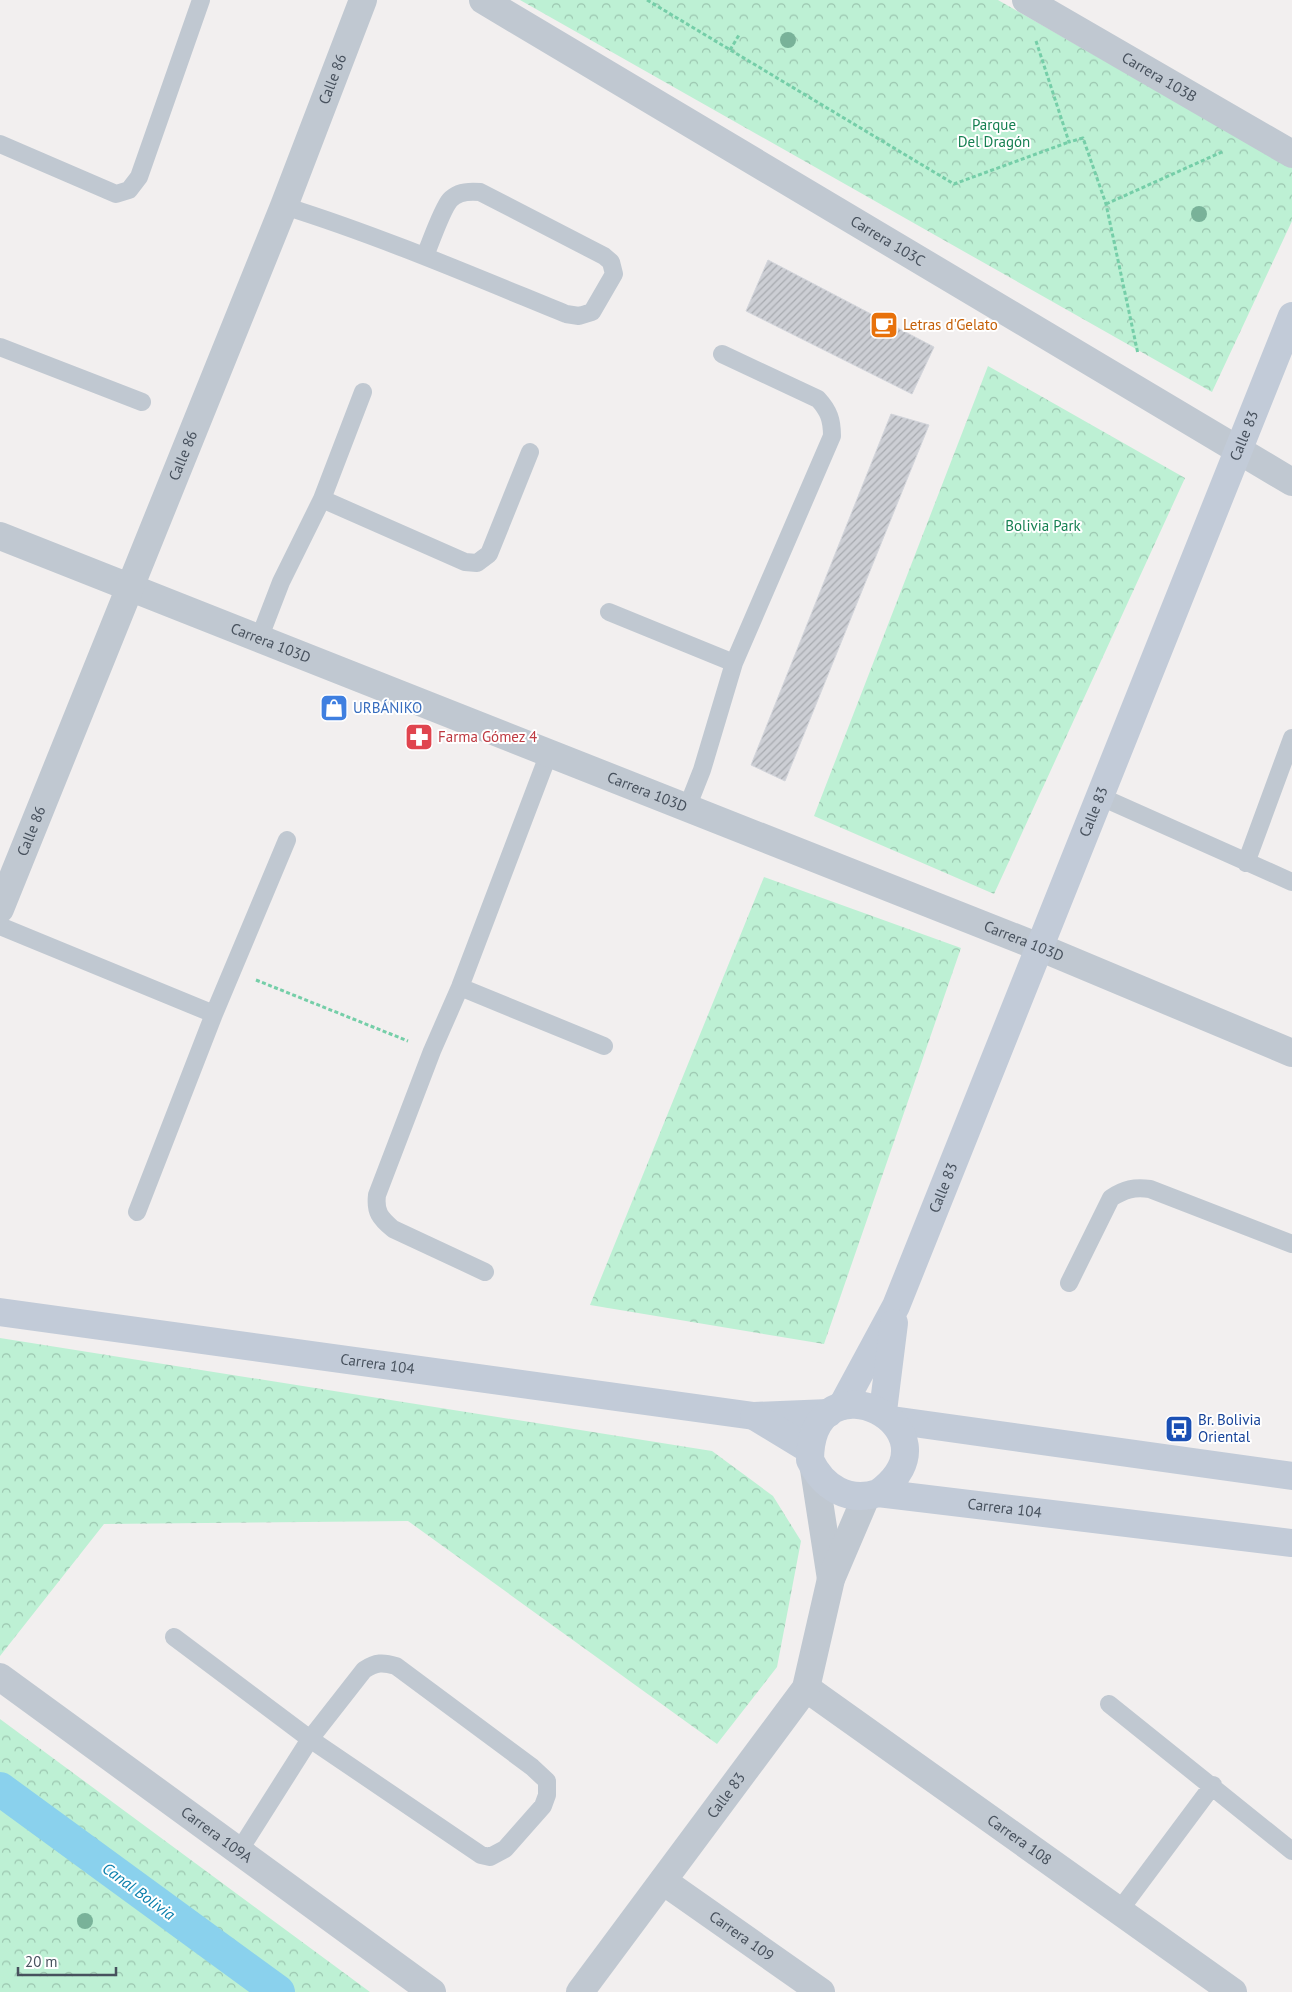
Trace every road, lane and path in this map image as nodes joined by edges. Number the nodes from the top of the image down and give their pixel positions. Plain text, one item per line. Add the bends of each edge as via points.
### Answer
1 (201, 0) edge
2 (363, 0) edge
3 (483, 0) edge
4 (647, 0) edge
5 (1026, 0) edge
6 (739, 35) dead end
7 (1034, 38) dead end
8 (730, 50) junction
9 (1258, 134) junction
10 (1068, 142) junction
11 (0, 144) edge
12 (1292, 154) edge
13 (1106, 204) junction
14 (284, 206) junction
15 (425, 256) junction
16 (1292, 316) edge
17 (0, 347) edge
18 (722, 354) dead end
19 (363, 392) dead end
20 (1146, 393) junction
21 (142, 402) dead end
22 (1238, 448) junction
23 (530, 452) dead end
24 (1292, 482) edge
25 (322, 499) junction
26 (0, 536) edge
27 (130, 588) junction
28 (609, 612) dead end
29 (259, 639) junction
30 (734, 663) junction
31 (1292, 738) edge
32 (549, 753) junction
33 (1099, 796) junction
34 (687, 808) junction
35 (287, 840) dead end
36 (1246, 863) junction
37 (1292, 882) edge
38 (0, 909) edge
39 (0, 926) edge
40 (1039, 947) junction
41 (233, 971) junction
42 (460, 987) junction
43 (214, 1014) junction
44 (604, 1046) dead end
45 (432, 1051) junction
46 (1292, 1053) edge
47 (136, 1212) dead end
48 (1292, 1244) edge
49 (485, 1272) dead end
50 (1069, 1283) dead end
51 (896, 1306) junction
52 (0, 1312) edge
53 (835, 1410) junction
54 (754, 1416) junction
55 (887, 1416) junction
56 (812, 1459) junction
57 (1292, 1476) edge
58 (872, 1495) junction
59 (1292, 1543) edge
60 (831, 1579) junction
61 (174, 1637) dead end
62 (0, 1677) edge
63 (806, 1688) junction
64 (1109, 1704) dead end
65 (310, 1739) junction
66 (1213, 1785) junction
67 (239, 1851) junction
68 (1292, 1851) edge
69 (663, 1881) junction
70 (1119, 1911) junction
71 (432, 1992) edge
72 (580, 1992) edge
73 (821, 1992) edge
74 (1232, 1992) edge

1 - 11 lane via 140,177 129,190 116,194
2 - 14 street, Calle 86
3 - 20 street, Carrera 103C
4 - 8 path
5 - 9 street, Carrera 103B
6 - 8 path
7 - 10 path
8 - 10 path via 954,184
9 - 12 street, Carrera 103B
9 - 13 path
10 - 13 path via 1083,138
13 - 20 path
14 - 15 lane
14 - 27 street, Calle 86
15 - 15 lane via 566,314 579,316 592,312 614,274 611,262 604,256 480,192 471,191 449,200
16 - 22 street, Calle 83
17 - 21 lane
18 - 30 lane via 818,399 832,421 832,436
19 - 25 lane
20 - 22 street, Carrera 103C
22 - 24 street, Carrera 103C
22 - 33 street, Calle 83
23 - 25 lane via 489,554 478,563 465,562
25 - 29 lane via 281,582
26 - 27 street, Carrera 103D
27 - 29 street, Carrera 103D
27 - 38 street, Calle 86
28 - 30 lane
29 - 32 street, Carrera 103D
30 - 34 lane via 702,770
31 - 36 lane
32 - 34 street, Carrera 103D
32 - 42 lane
33 - 36 lane
33 - 40 street, Calle 83
34 - 40 street, Carrera 103D
35 - 41 lane
36 - 37 lane
39 - 43 lane
40 - 46 street, Carrera 103D
40 - 51 street, Calle 83
41 - 43 lane
41 - 45 path
42 - 44 lane
42 - 45 lane
43 - 47 lane
45 - 49 lane via 377,1195 376,1208 380,1219 393,1229
48 - 50 lane via 1150,1189 1137,1187 1111,1198
51 - 53 street, Calle 83
51 - 55 street, Calle 83
52 - 54 street, Carrera 104
53 - 54 street, Carrera 104
53 - 55 street via 856,1404 870,1406
53 - 56 street via 814,1435
54 - 56 street, Carrera 104
55 - 57 street
55 - 58 street via 900,1432 904,1445 903,1460 889,1484
56 - 58 street, Carrera 104 via 826,1483 838,1492 852,1496
56 - 60 street, Calle 83
58 - 59 street, Carrera 104
58 - 60 street, Calle 83
60 - 63 street, Calle 83
61 - 65 lane
62 - 67 street, Carrera 109A
63 - 69 street, Calle 83
63 - 70 street, Carrera 108
64 - 66 lane
65 - 65 lane via 364,1670 384,1663 396,1666 540,1773 547,1781 547,1794 543,1806 505,1850 490,1857 481,1855
65 - 67 lane
66 - 68 lane
66 - 70 lane
67 - 71 street, Carrera 109A
69 - 72 street, Calle 83
69 - 73 street, Carrera 109
70 - 74 street, Carrera 108

